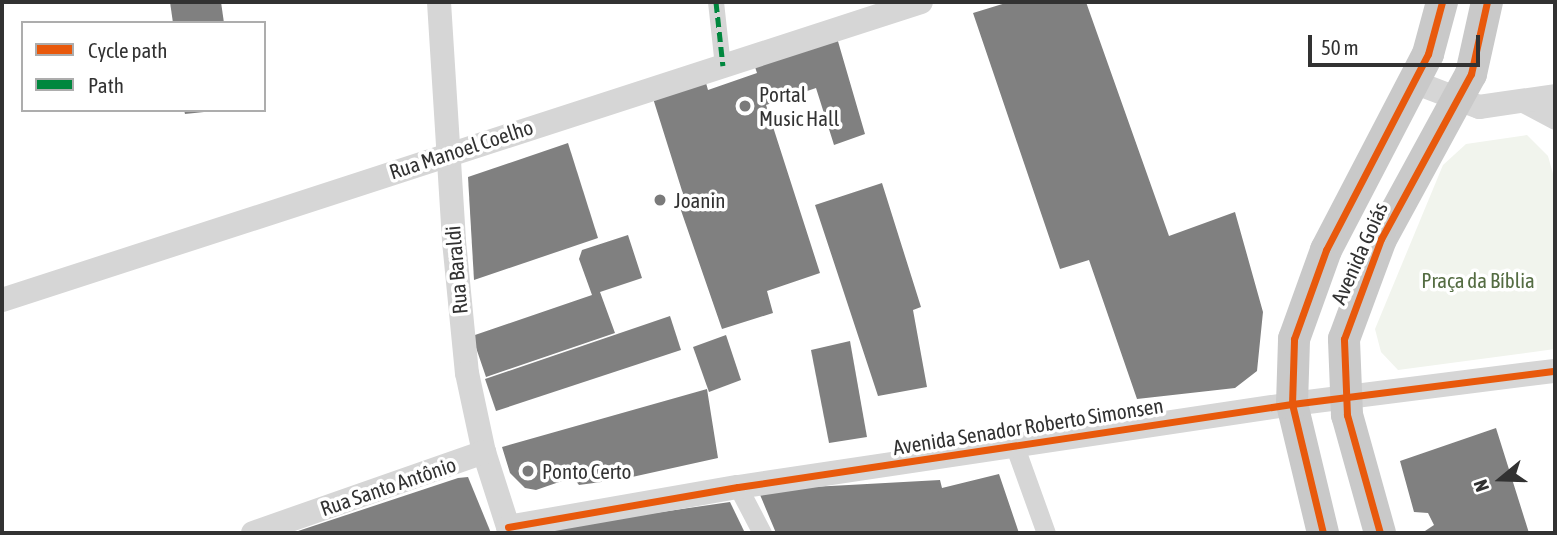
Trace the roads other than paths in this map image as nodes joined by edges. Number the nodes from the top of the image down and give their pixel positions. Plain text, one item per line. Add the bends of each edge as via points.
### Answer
1 (439, 2) edge
2 (716, 2) edge
3 (921, 2) edge
4 (1442, 2) edge
5 (1487, 2) edge
6 (723, 66) junction
7 (1414, 82) junction
8 (1555, 96) edge
9 (1457, 102) junction
10 (1524, 103) junction
11 (1555, 120) edge
12 (447, 153) junction
13 (2, 299) edge
14 (1555, 371) edge
15 (1344, 398) junction
16 (1292, 404) junction
17 (1016, 447) junction
18 (484, 452) junction
19 (738, 487) junction
20 (509, 530) edge
21 (253, 533) edge
22 (762, 533) edge
23 (1045, 533) edge
24 (1323, 533) edge
25 (1380, 533) edge

1 - 12 street, Rua Baraldi
2 - 6 street
3 - 6 street, Rua Manoel Coelho
4 - 7 main road, Avenida Goiás via 1428,54
5 - 9 main road, Avenida Goiás via 1480,46
6 - 12 street, Rua Manoel Coelho
7 - 9 street
7 - 16 main road, Avenida Goiás via 1379,141 1303,303 1294,339
8 - 10 street
9 - 10 street via 1479,107
9 - 15 main road, Avenida Goiás via 1421,160 1358,292 1344,340
10 - 11 street
12 - 13 street, Rua Manoel Coelho
12 - 18 street, Rua Baraldi via 460,315
14 - 15 street, Avenida Senador Roberto Simonsen
15 - 16 street, Avenida Senador Roberto Simonsen
15 - 25 main road, Avenida Goiás
16 - 17 street, Avenida Senador Roberto Simonsen
16 - 24 main road, Avenida Goiás
17 - 19 street, Avenida Senador Roberto Simonsen
17 - 23 street
18 - 20 street, Rua Baraldi
18 - 21 street, Rua Santo Antônio
19 - 20 street, Avenida Senador Roberto Simonsen
19 - 22 street

